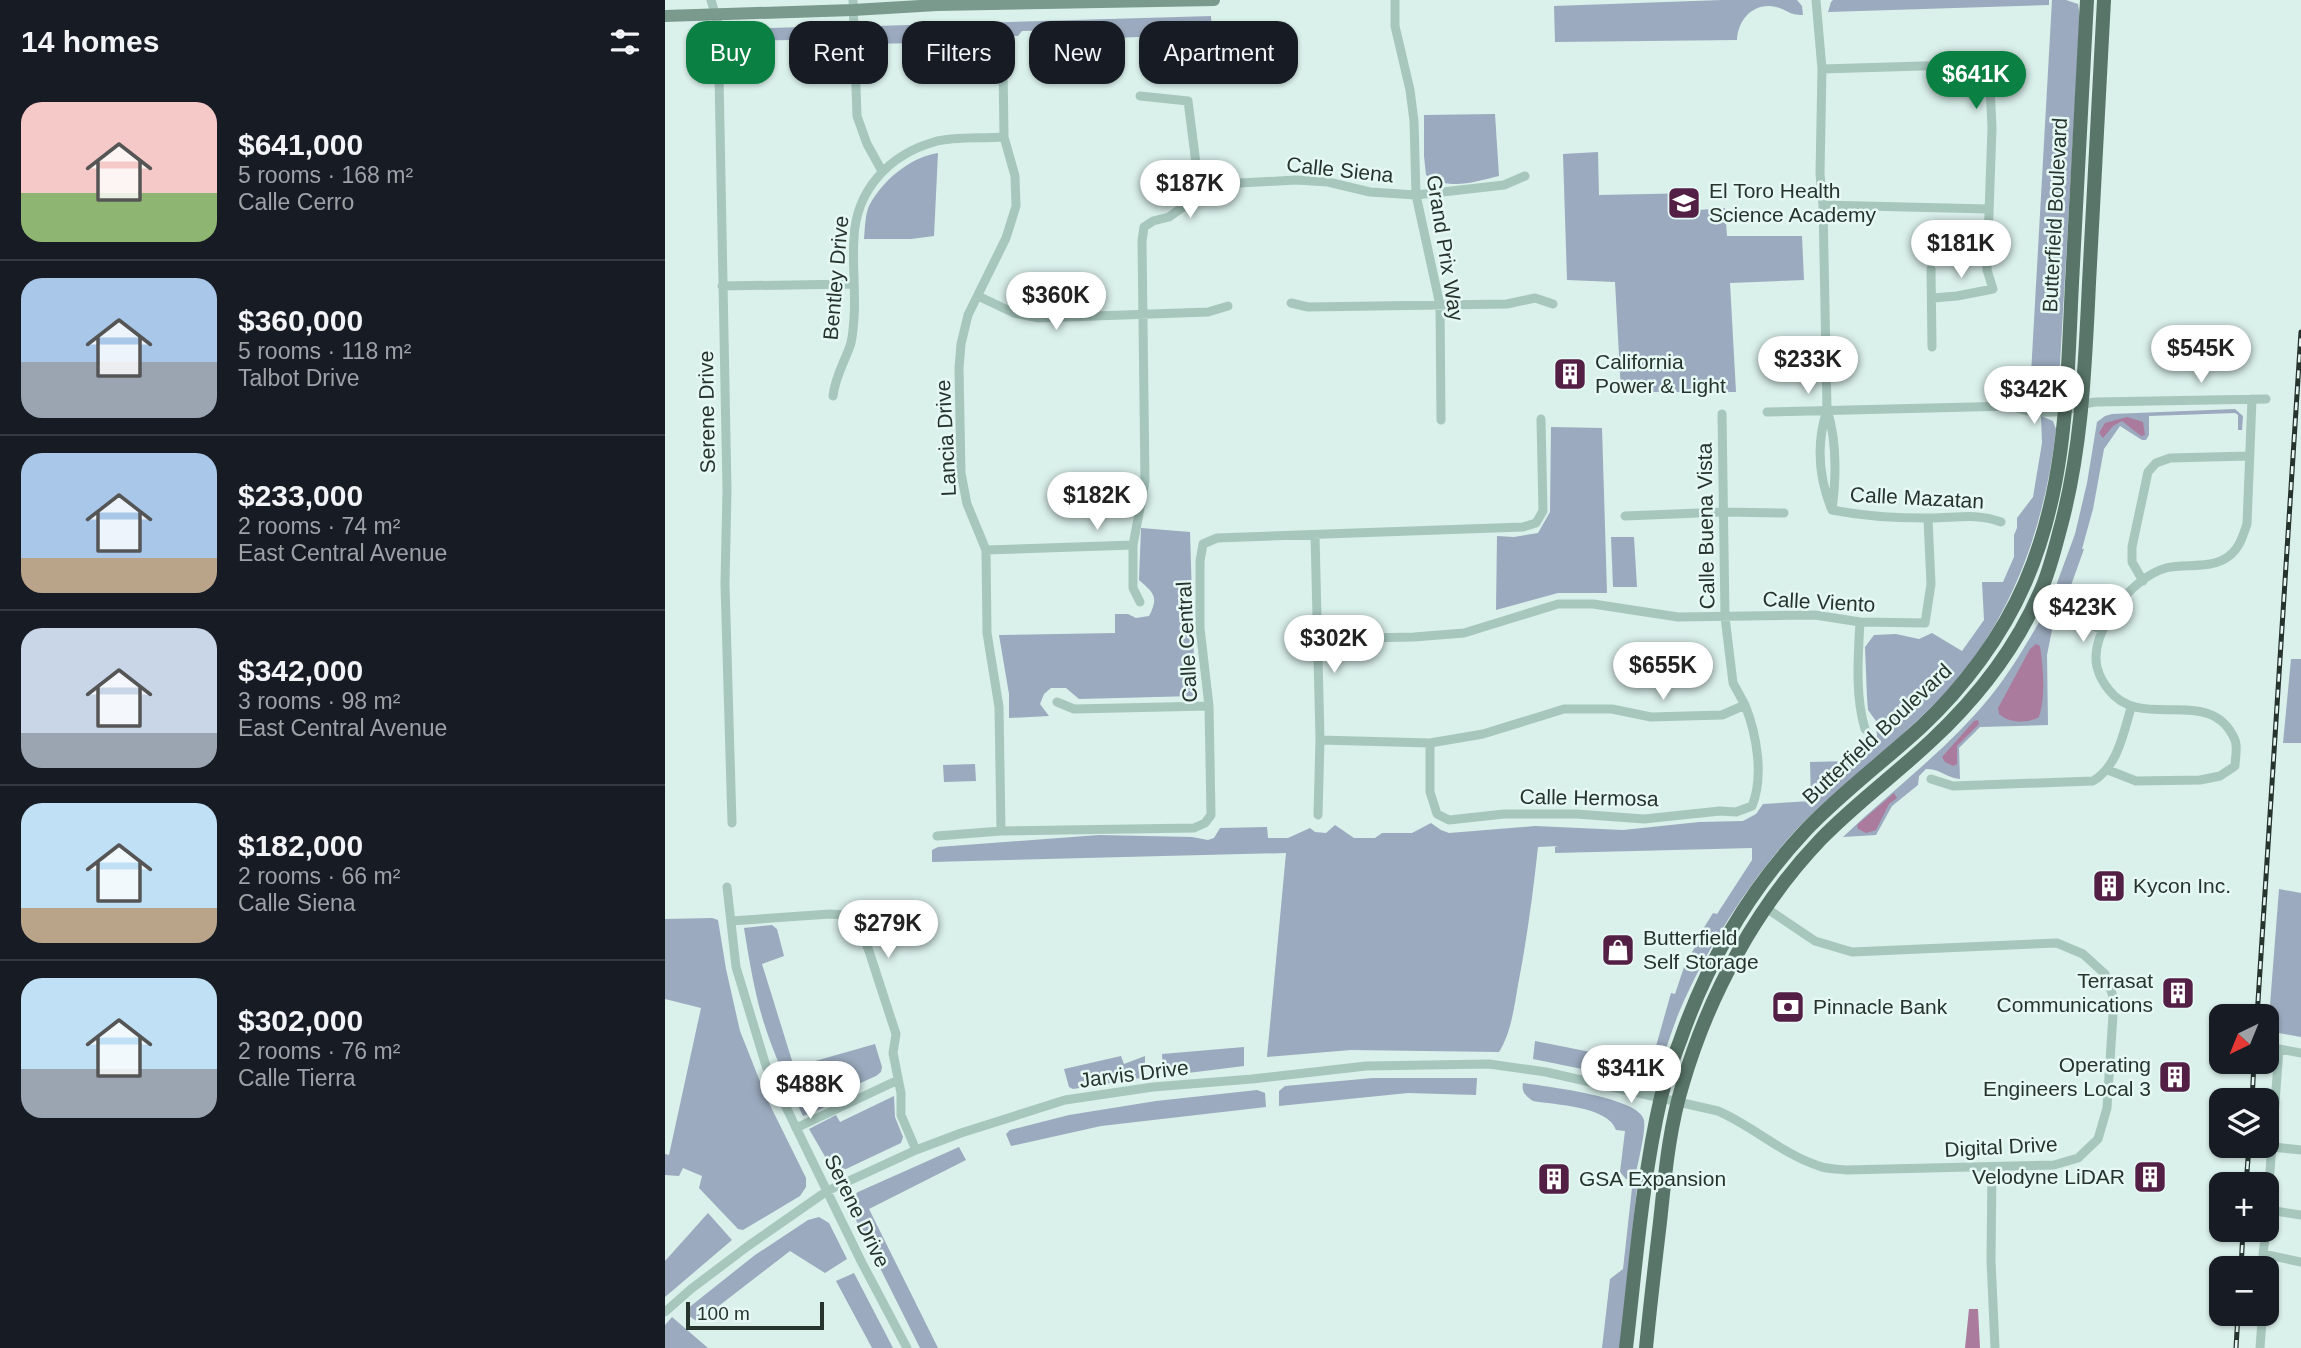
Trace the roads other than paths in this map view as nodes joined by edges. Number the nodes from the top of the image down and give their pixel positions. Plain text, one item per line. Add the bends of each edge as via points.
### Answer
1 (1214, 0) edge
2 (1395, 0) edge
3 (1816, 0) edge
4 (2087, 0) edge
5 (2104, 0) edge
6 (1183, 1) edge
7 (991, 2) edge
8 (1009, 2) edge
9 (853, 5) edge
10 (713, 7) edge
11 (665, 16) edge
12 (1822, 69) junction
13 (1003, 84) edge
14 (1140, 96) dead end
15 (1004, 138) junction
16 (882, 172) junction
17 (1525, 176) dead end
18 (1205, 191) junction
19 (1416, 195) junction
20 (1823, 205) junction
21 (1987, 209) junction
22 (1931, 269) dead end
23 (853, 284) junction
24 (722, 286) junction
25 (978, 296) junction
26 (1933, 298) junction
27 (1291, 303) dead end
28 (1553, 304) dead end
29 (1440, 305) junction
30 (1228, 306) dead end
31 (1143, 314) junction
32 (1932, 347) dead end
33 (833, 396) dead end
34 (2252, 399) junction
35 (2266, 399) dead end
36 (2082, 403) junction
37 (2065, 404) junction
38 (1827, 410) junction
39 (1767, 412) dead end
40 (1722, 414) dead end
41 (1541, 419) dead end
42 (1441, 420) dead end
43 (2250, 456) junction
44 (1832, 510) junction
45 (1723, 512) junction
46 (1784, 513) dead end
47 (1625, 516) dead end
48 (1927, 519) junction
49 (2001, 522) dead end
50 (1315, 535) junction
51 (1133, 545) junction
52 (986, 550) junction
53 (2143, 581) junction
54 (2038, 596) junction
55 (1140, 602) dead end
56 (1725, 617) junction
57 (1860, 622) junction
58 (2105, 625) junction
59 (1318, 639) junction
60 (1057, 702) dead end
61 (1745, 705) junction
62 (1209, 706) junction
63 (2131, 708) junction
64 (1864, 729) dead end
65 (1320, 740) junction
66 (1430, 743) junction
67 (2108, 770) junction
68 (1931, 779) dead end
69 (1318, 815) dead end
70 (733, 823) dead end
71 (1001, 831) junction
72 (937, 836) dead end
73 (727, 887) dead end
74 (1766, 908) junction
75 (731, 921) junction
76 (2301, 1053) edge
77 (898, 1080) junction
78 (2277, 1088) edge
79 (1661, 1097) junction
80 (1678, 1101) junction
81 (796, 1128) junction
82 (2279, 1148) edge
83 (916, 1150) junction
84 (2301, 1150) edge
85 (1992, 1167) junction
86 (827, 1191) junction
87 (2279, 1212) edge
88 (2301, 1215) edge
89 (2264, 1242) edge
90 (2301, 1262) edge
91 (665, 1312) edge
92 (2262, 1326) edge
93 (907, 1348) edge
94 (1626, 1348) edge
95 (1646, 1348) edge
96 (1995, 1348) edge
97 (2260, 1348) edge

1 - 6 main road
2 - 19 street, Grand Prix Way via 1395,26 1414,121
3 - 12 street, Calle Mazatan
4 - 37 main road, Butterfield Boulevard
5 - 36 main road, Butterfield Boulevard
6 - 8 main road
7 - 8 main road
7 - 9 main road
9 - 10 main road
9 - 16 street via 857,116
10 - 11 main road
10 - 24 street, Serene Drive via 718,24
12 - 20 street, Calle Mazatan
12 - 21 street via 1989,64 1992,128
13 - 15 street, Lancia Drive
14 - 18 street via 1188,101 1197,171
15 - 16 street, Bentley Drive via 936,142 897,158
15 - 25 street, Lancia Drive via 1015,176 1016,206
16 - 23 street, Bentley Drive via 859,209
17 - 19 street, Calle Siena via 1504,185
18 - 19 street, Calle Siena via 1240,183 1296,180
18 - 31 street, Calle Siena via 1169,217 1144,227
19 - 29 street, Grand Prix Way
20 - 21 street
20 - 38 street, Calle Mazatan
21 - 26 street via 1987,270 1993,289
22 - 26 street
23 - 24 street
23 - 33 street, Bentley Drive via 851,344
24 - 70 street, Serene Drive
25 - 31 street via 1014,313 1039,318
25 - 52 street, Lancia Drive via 961,344 961,473 967,505
26 - 32 street
27 - 29 street via 1308,307
28 - 29 street via 1535,298 1507,304
29 - 42 street, Grand Prix Way
30 - 31 street via 1208,312
31 - 51 street, Calle Siena via 1145,482
34 - 35 street
34 - 36 street
34 - 43 street
36 - 37 street
36 - 54 main road, Butterfield Boulevard via 2071,492
37 - 38 street via 2022,411 2012,405
37 - 79 main road, Butterfield Boulevard via 2055,491 2042,538 2024,585 1991,643 1970,674 1924,724 1804,832 1747,903 1694,1002
38 - 39 street
38 - 44 street, Calle Mazatan via 1832,425
38 - 44 street, Calle Mazatan via 1819,455
40 - 45 street, Calle Buena Vista
41 - 50 street, Calle Central via 1543,510 1536,523
43 - 53 street via 2247,524 2241,542 2229,556 2213,563 2165,568
43 - 53 street via 2170,458 2148,472 2132,547 2132,562
44 - 48 street, Calle Mazatan
45 - 46 street
45 - 47 street
45 - 56 street, Calle Buena Vista
48 - 49 street, Calle Mazatan via 1984,516
48 - 57 street, Calle Viento via 1931,584 1925,623
50 - 59 street
50 - 62 street, Calle Central via 1217,538 1203,544 1200,628
51 - 52 street
51 - 55 street, Calle Siena via 1133,588
52 - 71 street, Lancia Drive via 987,633 999,706
53 - 58 street
54 - 58 street
54 - 74 main road, Butterfield Boulevard via 2004,656 1970,701 1821,839
56 - 57 street, Calle Viento via 1815,615
56 - 59 street, Calle Viento via 1678,617 1593,604 1558,604 1464,632
56 - 61 street, Calle Buena Vista via 1733,682
57 - 64 street
58 - 63 street via 2097,666 2113,695
59 - 65 street
60 - 62 street via 1075,709
61 - 66 street via 1722,715 1663,717 1612,709 1564,709 1483,734
61 - 66 street, Calle Hermosa via 1756,747 1758,792 1752,806 1736,812 1644,819 1528,814 1449,820 1437,814 1430,792
62 - 71 street, Calle Central via 1211,815 1205,823 1194,828
63 - 67 street
63 - 67 street via 2211,714 2236,741 2235,766 2220,776 2200,780 2136,782
65 - 66 street
65 - 69 street
67 - 68 street via 2084,782 1952,786
71 - 72 street, Calle Central
73 - 75 street, Serene Drive
74 - 80 main road, Butterfield Boulevard via 1704,1021
74 - 85 street, Digital Drive via 1815,941 1851,952 2057,943 2083,954 2105,974 2114,999 2113,1041 2107,1108 2098,1139 2078,1158 2054,1165
75 - 77 street via 845,915 855,923 868,948 895,1034
75 - 81 street, Serene Drive via 736,967 766,1066
76 - 78 street via 2279,1049
77 - 81 street
77 - 83 street via 901,1115
79 - 80 street, Jarvis Drive
79 - 83 street, Jarvis Drive via 1489,1064 1366,1066 1065,1100
79 - 94 main road, Butterfield Boulevard via 1645,1185
80 - 85 street, Digital Drive via 1736,1118 1820,1167
80 - 95 main road, Butterfield Boulevard via 1664,1175
81 - 86 street, Serene Drive
82 - 84 street
83 - 86 street, Jarvis Drive
85 - 96 street
86 - 91 street, Jarvis Drive
86 - 93 street, Serene Drive
87 - 88 street
89 - 90 street via 2263,1254
92 - 97 street

